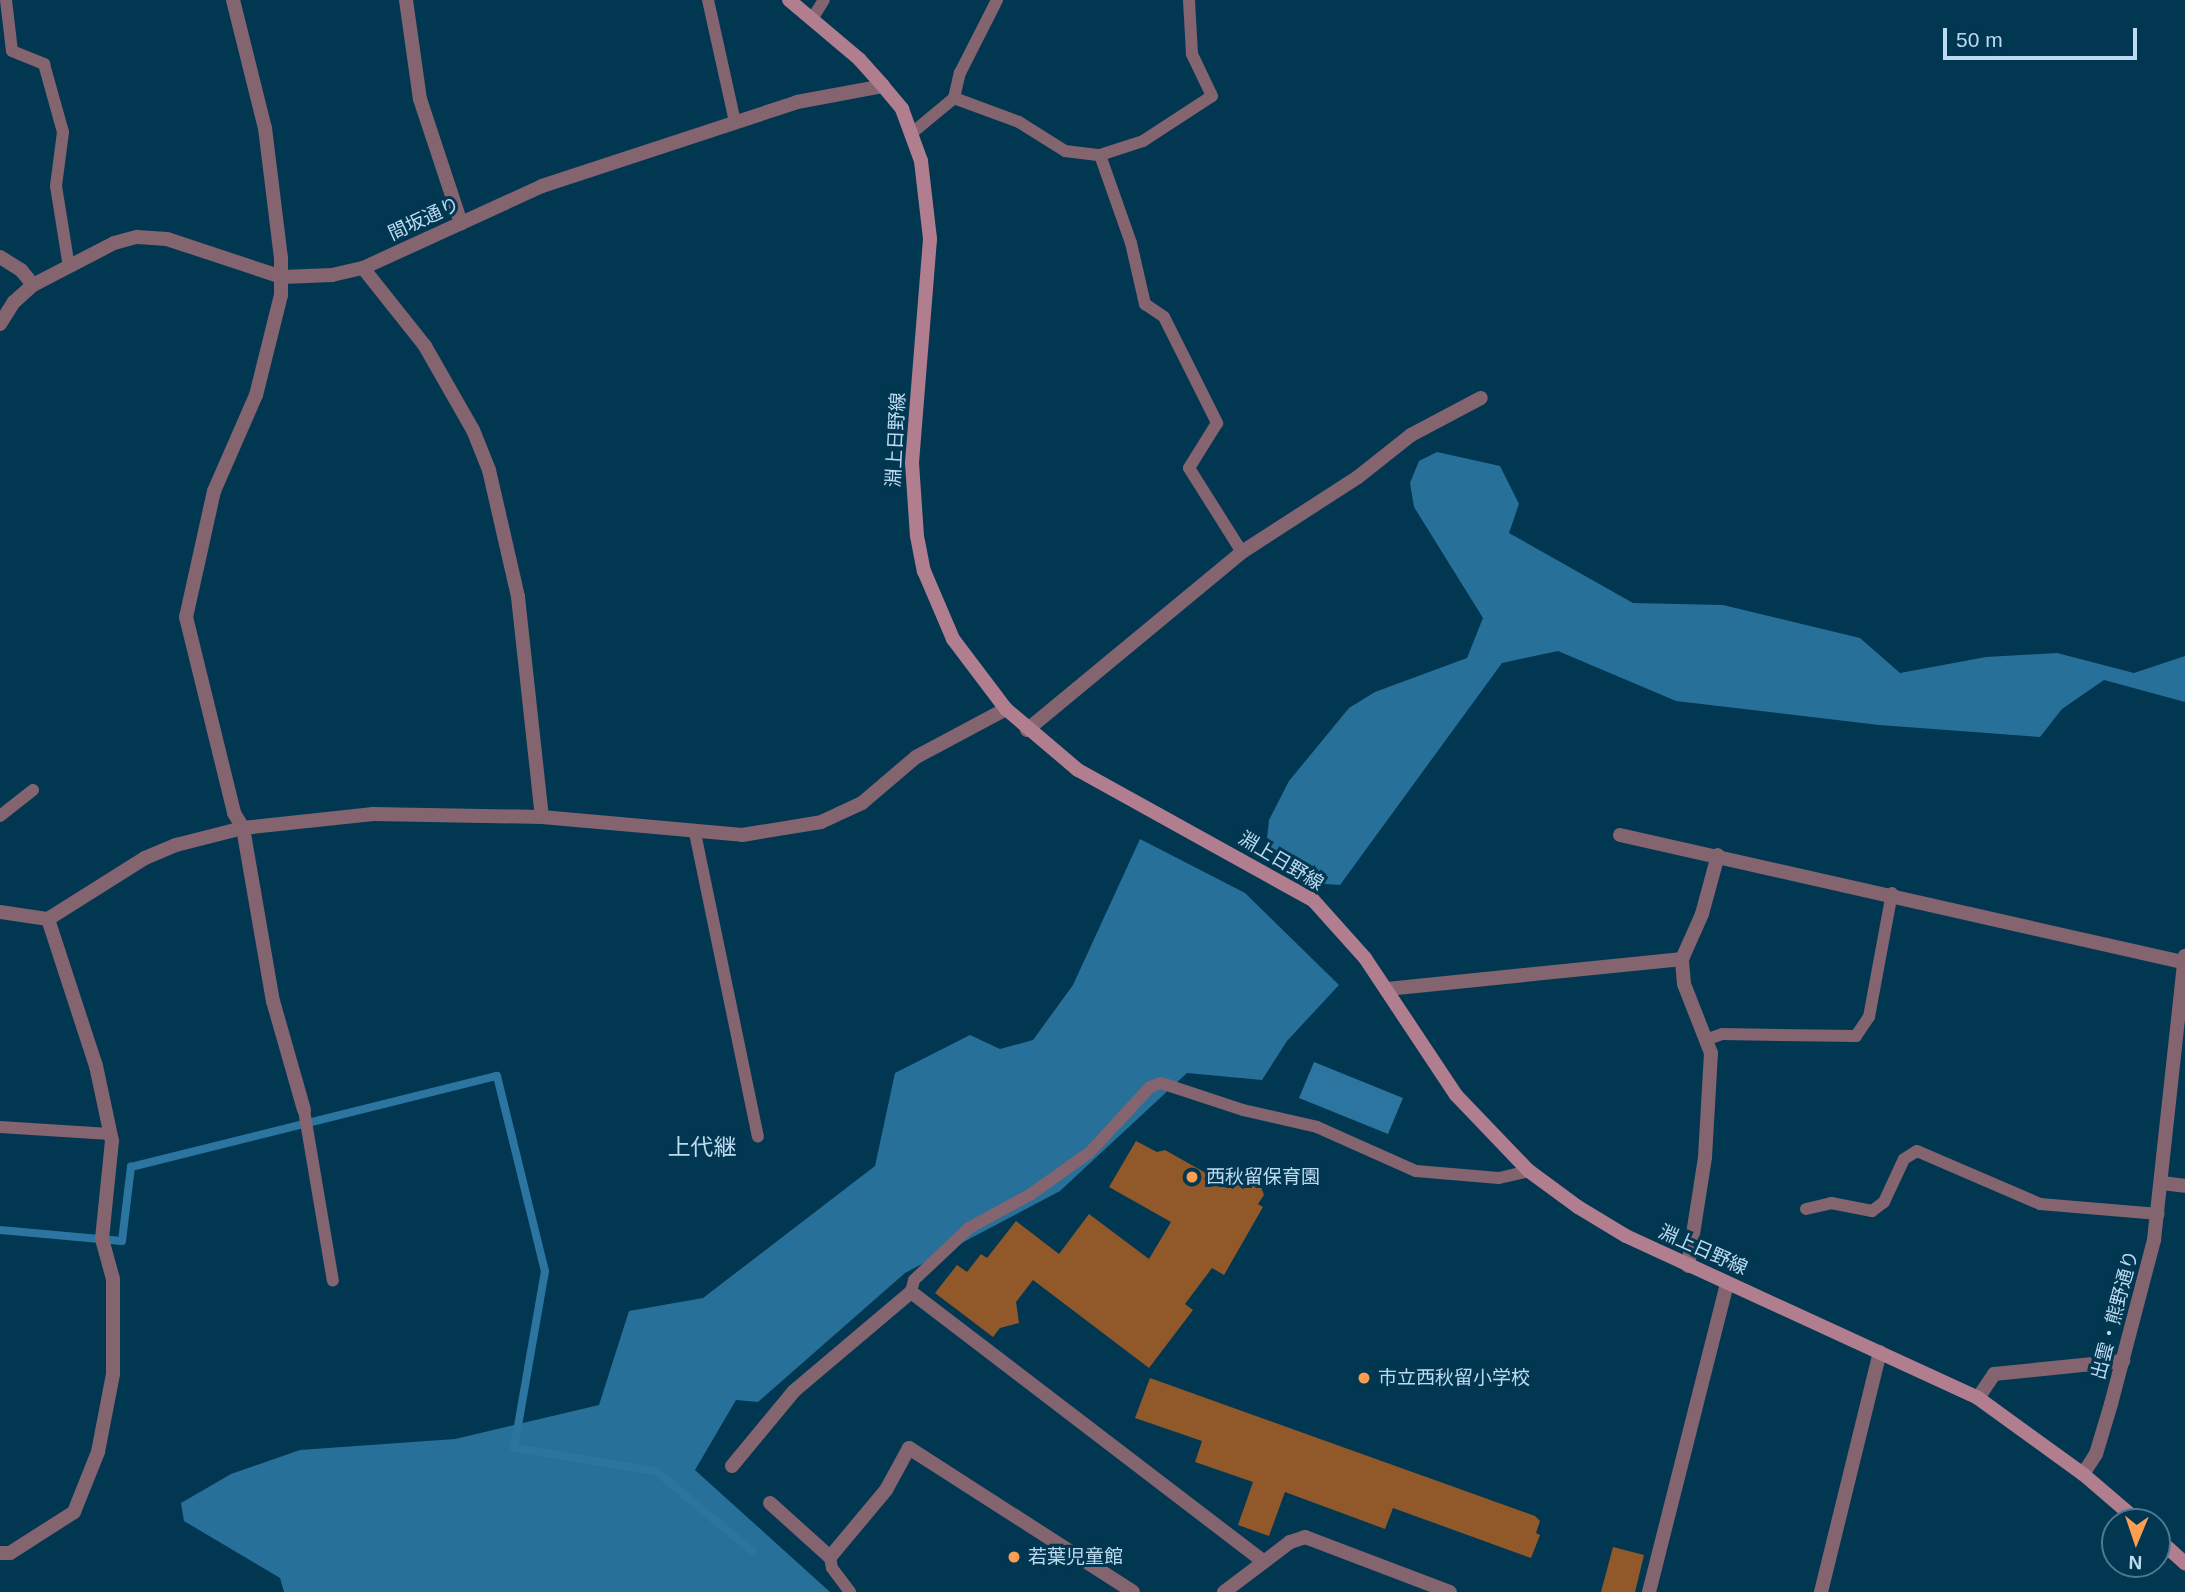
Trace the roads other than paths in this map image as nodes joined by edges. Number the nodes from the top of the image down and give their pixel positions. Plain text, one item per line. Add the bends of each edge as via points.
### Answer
1 (6, 0) edge
2 (233, 0) edge
3 (406, 0) edge
4 (708, 0) edge
5 (789, 0) edge
6 (824, 0) edge
7 (997, 0) edge
8 (1189, 0) edge
9 (812, 19) junction
10 (883, 86) junction
11 (954, 98) junction
12 (735, 122) junction
13 (912, 133) junction
14 (1100, 155) junction
15 (461, 223) junction
16 (0, 257) edge
17 (69, 267) junction
18 (363, 268) junction
19 (282, 277) junction
20 (33, 285) junction
21 (0, 324) edge
22 (1481, 398) dead end
23 (1242, 552) junction
24 (1006, 709) junction
25 (1027, 730) junction
26 (33, 790) dead end
27 (0, 816) edge
28 (542, 817) junction
29 (243, 828) junction
30 (695, 832) junction
31 (1620, 835) dead end
32 (1718, 855) junction
33 (1892, 893) junction
34 (0, 912) edge
35 (48, 919) junction
36 (1682, 959) junction
37 (2183, 959) edge
38 (1387, 989) junction
39 (2180, 1028) edge
40 (1705, 1040) junction
41 (304, 1110) joint
42 (0, 1127) edge
43 (110, 1134) junction
44 (758, 1138) dead end
45 (1529, 1171) junction
46 (2162, 1183) junction
47 (2185, 1186) edge
48 (1806, 1209) dead end
49 (2159, 1214) junction
50 (1688, 1266) junction
51 (333, 1281) dead end
52 (1727, 1283) junction
53 (911, 1292) junction
54 (1880, 1352) junction
55 (2123, 1361) junction
56 (1978, 1398) junction
57 (732, 1465) dead end
58 (2083, 1474) junction
59 (770, 1503) dead end
60 (2123, 1508) edge
61 (2171, 1550) edge
62 (0, 1553) edge
63 (830, 1557) junction
64 (1264, 1562) junction
65 (2185, 1563) edge
66 (1229, 1591) edge
67 (850, 1592) edge
68 (1133, 1592) edge
69 (1450, 1592) edge
70 (1649, 1592) edge
71 (1821, 1592) edge

1 - 17 lane via 12,51 44,64 63,132 57,186
2 - 19 street via 265,128
3 - 15 street via 420,99
4 - 12 lane
5 - 9 main road, 淵上日野線
6 - 9 lane
7 - 11 lane via 960,73
8 - 14 lane via 1192,54 1212,96 1143,141
9 - 10 main road, 淵上日野線
10 - 12 street, 間坂通り via 797,102
10 - 13 main road, 淵上日野線 via 902,109
11 - 13 lane
11 - 14 lane via 1019,122 1065,151
12 - 15 street, 間坂通り via 542,186
13 - 24 main road, 淵上日野線 via 926,186 930,239 912,463 917,536 924,571 953,639
14 - 23 lane via 1131,243 1145,304 1164,317 1217,423 1189,468
15 - 18 street, 間坂通り
16 - 20 street via 21,270
17 - 19 street, 間坂通り via 137,237 167,239
17 - 20 street, 間坂通り
18 - 19 street, 間坂通り via 332,275
18 - 28 street via 425,346 489,470 518,597
19 - 29 street via 256,395 214,491 186,617 234,813
20 - 21 street, 間坂通り
22 - 23 street via 1411,435 1358,477
23 - 25 street
24 - 25 main road, 淵上日野線
24 - 30 street via 916,757 862,803 821,822 742,835
25 - 38 main road, 淵上日野線 via 1078,770 1313,900 1350,938
26 - 27 lane
28 - 29 street via 373,814
28 - 30 street
29 - 35 street via 159,851
29 - 41 street via 274,1001
30 - 44 lane
31 - 32 street
32 - 33 street
32 - 36 street via 1702,914
33 - 37 street
33 - 40 lane via 1869,1017 1856,1037 1722,1034
34 - 35 street
35 - 43 street via 96,1066
36 - 38 street
36 - 40 street via 1684,984
37 - 39 street, 出雲・熊野通り
38 - 45 main road, 淵上日野線 via 1455,1094
39 - 46 street, 出雲・熊野通り
40 - 50 street via 1710,1053 1705,1157
41 - 51 lane
42 - 43 lane
43 - 62 street via 102,1239 113,1279 115,1320 106,1423 74,1512 10,1553
45 - 50 main road, 淵上日野線 via 1602,1224
45 - 53 lane via 1499,1178 1416,1171 1317,1127 1243,1110 1161,1083 1150,1087 1090,1152 1031,1194 969,1228 914,1280
46 - 47 street
46 - 49 street, 出雲・熊野通り
48 - 49 lane via 1832,1203 1872,1211 1884,1202 1904,1159 1917,1151 2040,1204
49 - 55 street, 出雲・熊野通り
50 - 52 main road, 淵上日野線
52 - 54 main road, 淵上日野線
52 - 70 street
53 - 57 street via 794,1391
53 - 64 street
54 - 56 main road, 淵上日野線
54 - 71 street
55 - 56 street via 1994,1374
55 - 58 street, 出雲・熊野通り via 2096,1454
56 - 58 main road, 淵上日野線
58 - 60 main road, 淵上日野線
59 - 63 street
61 - 65 main road
63 - 67 lane via 832,1568
63 - 68 street via 886,1490 909,1448
64 - 66 street
64 - 69 street via 1305,1537

